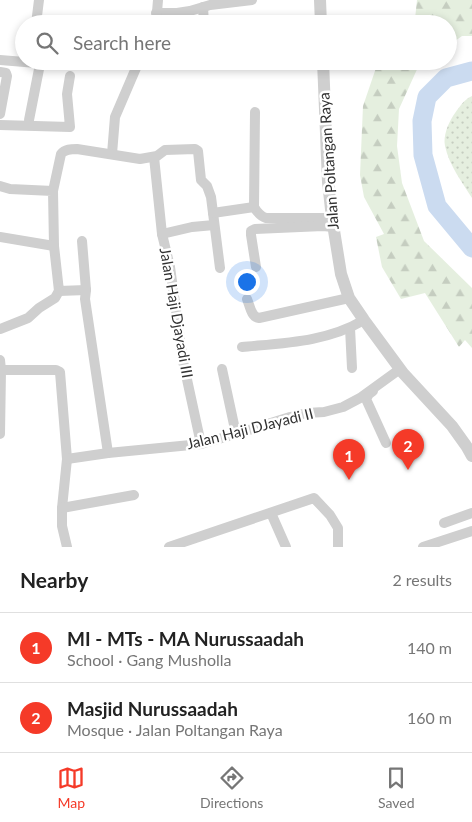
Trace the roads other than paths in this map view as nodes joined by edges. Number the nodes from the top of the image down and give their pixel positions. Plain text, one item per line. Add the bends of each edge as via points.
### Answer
1 (39, 0) edge
2 (158, 0) edge
3 (252, 0) edge
4 (320, 0) edge
5 (203, 7) junction
6 (156, 13) joint
7 (37, 15) edge
8 (203, 15) edge
9 (321, 15) edge
10 (0, 60) edge
11 (15, 61) edge
12 (33, 70) edge
13 (135, 70) edge
14 (323, 70) edge
15 (0, 72) edge
16 (70, 76) dead end
17 (255, 112) dead end
18 (0, 114) edge
19 (29, 120) dead end
20 (0, 125) edge
21 (112, 154) junction
22 (154, 157) junction
23 (0, 186) edge
24 (53, 191) junction
25 (254, 207) junction
26 (213, 213) junction
27 (332, 223) junction
28 (214, 225) junction
29 (162, 234) junction
30 (0, 237) edge
31 (82, 240) dead end
32 (54, 246) junction
33 (256, 267) dead end
34 (220, 268) dead end
35 (86, 290) junction
36 (59, 291) junction
37 (349, 298) junction
38 (247, 299) dead end
39 (364, 320) junction
40 (350, 328) junction
41 (0, 329) edge
42 (242, 347) dead end
43 (0, 367) edge
44 (352, 368) dead end
45 (222, 369) dead end
46 (401, 371) junction
47 (0, 434) edge
48 (236, 434) junction
49 (386, 443) dead end
50 (202, 444) junction
51 (108, 453) junction
52 (472, 456) edge
53 (67, 459) junction
54 (134, 495) dead end
55 (62, 508) junction
56 (472, 513) edge
57 (271, 514) junction
58 (444, 523) dead end
59 (472, 531) edge
60 (67, 547) edge
61 (169, 547) edge
62 (286, 547) edge
63 (338, 547) edge
64 (423, 547) edge

1 - 7 street
2 - 6 street
3 - 5 street
4 - 9 street
5 - 6 street via 177,13
5 - 8 street
10 - 11 street
12 - 19 street
13 - 21 street via 115,117
14 - 27 street, Jalan Poltangan Raya
15 - 18 street via 7,76
16 - 20 street via 67,94 70,127
17 - 25 street
21 - 22 street via 140,159
21 - 24 street via 77,148 63,152
22 - 26 street via 165,150 196,149 201,180 211,196
22 - 29 street
23 - 24 street via 10,190
24 - 32 street
25 - 26 street
25 - 27 street via 266,218
26 - 28 street
27 - 33 street via 255,228 251,235
27 - 37 street, Jalan Poltangan Raya
28 - 29 street, Jalan Haji Djayadi III
28 - 34 street
29 - 50 street, Jalan Haji Djayadi III via 170,267 183,361
30 - 32 street
31 - 35 street
32 - 36 street
35 - 36 street
35 - 51 street
36 - 41 street via 55,298 28,318
37 - 38 street via 259,318 253,315
37 - 39 street, Jalan Poltangan Raya
39 - 40 street
39 - 46 street, Jalan Poltangan Raya
40 - 42 street via 316,339
40 - 44 street
43 - 47 street
43 - 53 street via 60,372
45 - 48 street
46 - 48 street, Jalan Haji DJayadi II via 344,407 290,417
46 - 49 street via 366,399
46 - 52 street, Jalan Poltangan Raya via 452,426
48 - 50 street, Jalan Haji DJayadi II
50 - 51 street, Jalan Haji DJayadi II
51 - 53 street, Jalan Haji DJayadi II
53 - 55 street
54 - 55 street
55 - 60 street
56 - 58 street
57 - 61 street
57 - 62 street
57 - 63 street via 314,498 338,528
59 - 64 street

